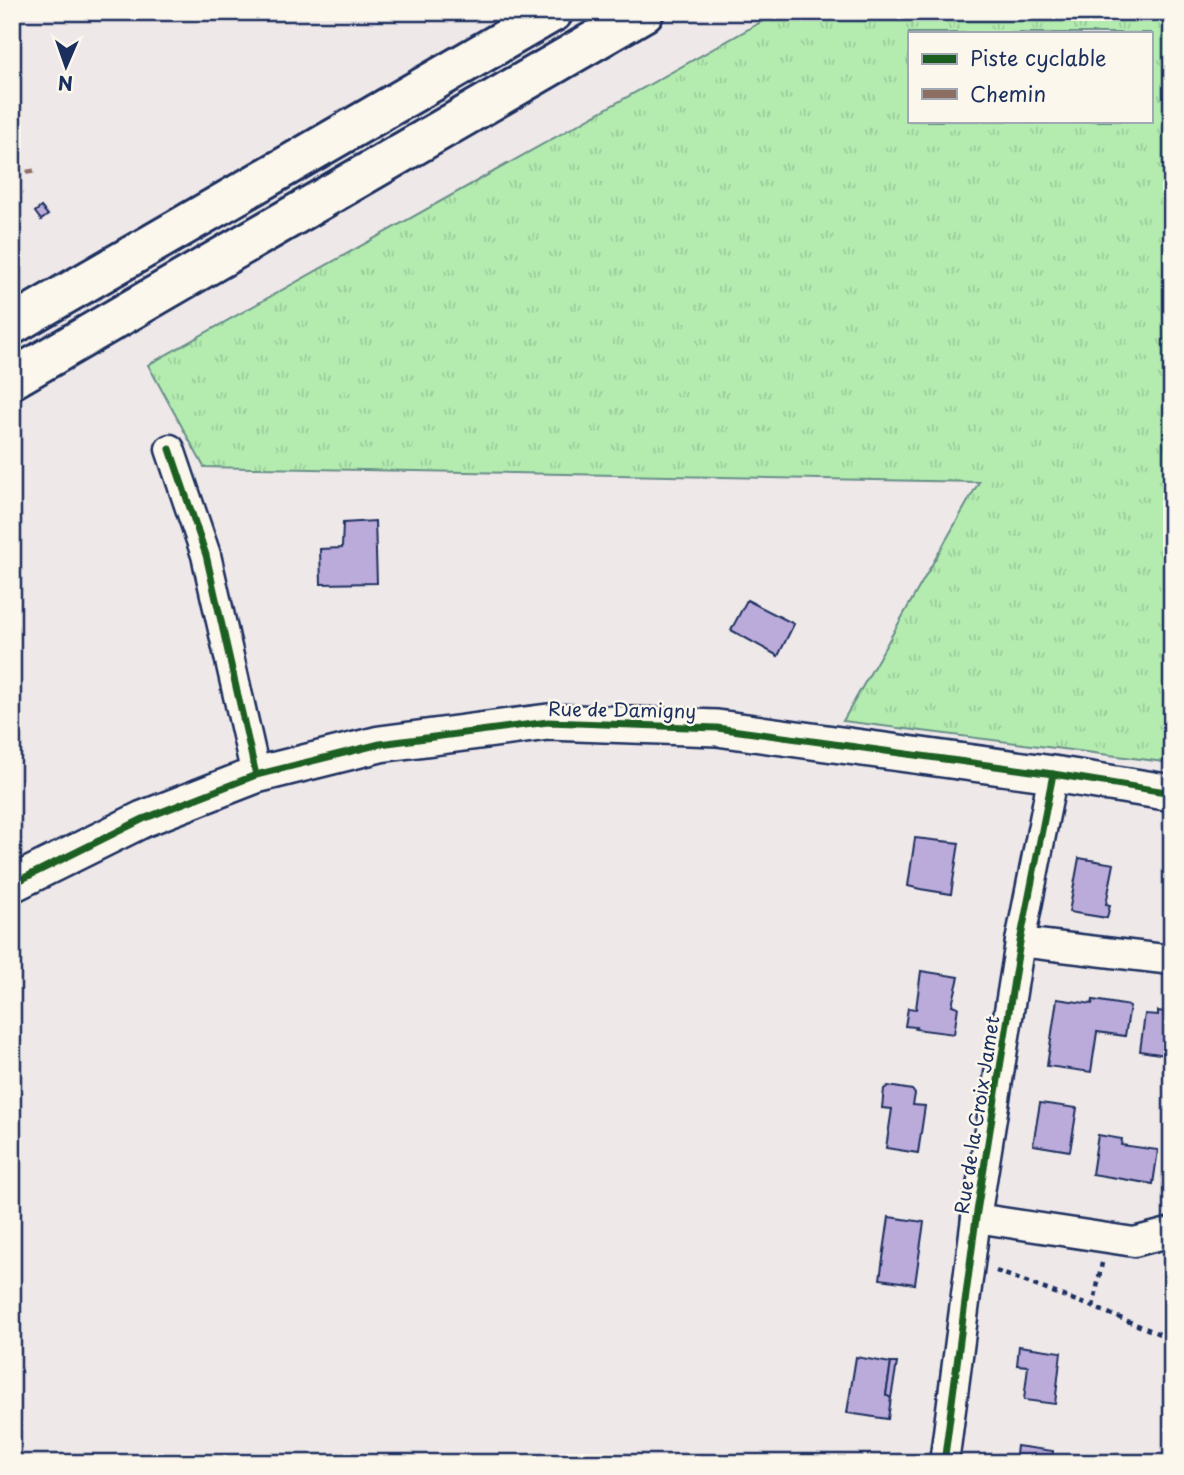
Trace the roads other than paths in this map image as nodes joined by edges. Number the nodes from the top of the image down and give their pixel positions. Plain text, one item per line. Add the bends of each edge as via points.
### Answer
1 (553, 12) edge
2 (644, 12) edge
3 (12, 325) edge
4 (12, 379) edge
5 (170, 449) dead end
6 (1053, 774) junction
7 (256, 775) junction
8 (1172, 793) edge
9 (12, 884) edge
10 (1020, 942) junction
11 (1172, 960) edge
12 (976, 1217) junction
13 (1172, 1232) edge
14 (944, 1463) edge

1 - 3 highway
2 - 4 highway
5 - 7 street via 206,555
6 - 7 street, Rue de Damigny via 717,728 548,722 380,744
6 - 8 street, Rue de Damigny
6 - 10 street, Rue de la Croix Jamet
7 - 9 street, Rue de Damigny via 143,819
10 - 11 street
10 - 12 street, Rue de la Croix Jamet
12 - 13 street via 1134,1242
12 - 14 street, Rue de la Croix Jamet

